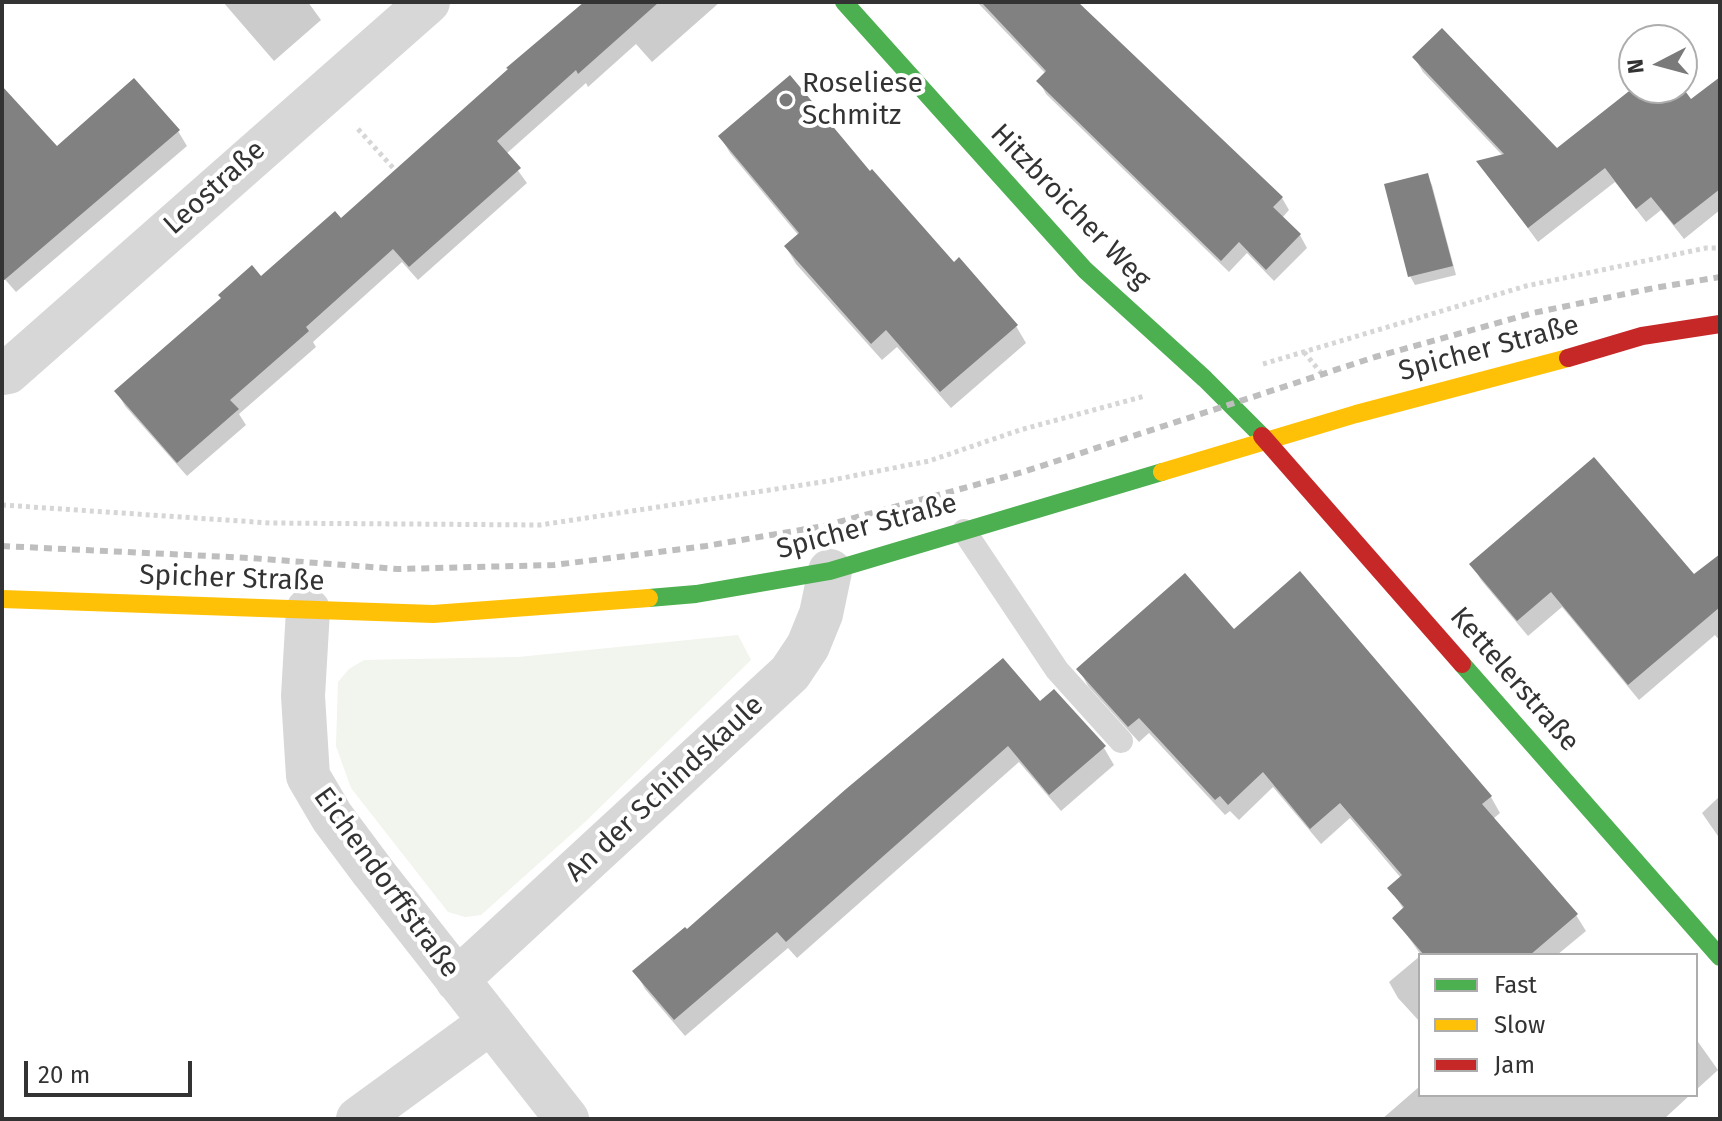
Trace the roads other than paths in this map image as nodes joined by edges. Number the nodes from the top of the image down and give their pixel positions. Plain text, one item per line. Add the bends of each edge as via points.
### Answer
1 (428, 2) edge
2 (844, 2) edge
3 (1720, 324) edge
4 (2, 373) edge
5 (1266, 441) junction
6 (964, 531) junction
7 (830, 571) junction
8 (2, 599) edge
9 (308, 610) junction
10 (1121, 741) dead end
11 (1720, 957) edge
12 (457, 980) junction
13 (491, 1022) junction
14 (358, 1119) edge
15 (567, 1119) edge

1 - 4 street, Leostraße
2 - 5 street, Hitzbroicher Weg via 1085,270
3 - 5 street, Spicher Straße via 1642,336
5 - 6 street, Spicher Straße
5 - 11 street, Kettelerstraße
6 - 7 street, Spicher Straße
6 - 10 lane via 1057,670
7 - 9 street, Spicher Straße via 696,594 560,606 433,614
7 - 12 street, An der Schindskaule via 821,614 790,673
8 - 9 street, Spicher Straße
9 - 12 street, Eichendorffstraße via 303,696 308,776 348,839
12 - 13 street, Eichendorffstraße
13 - 14 street
13 - 15 street, Eichendorffstraße

